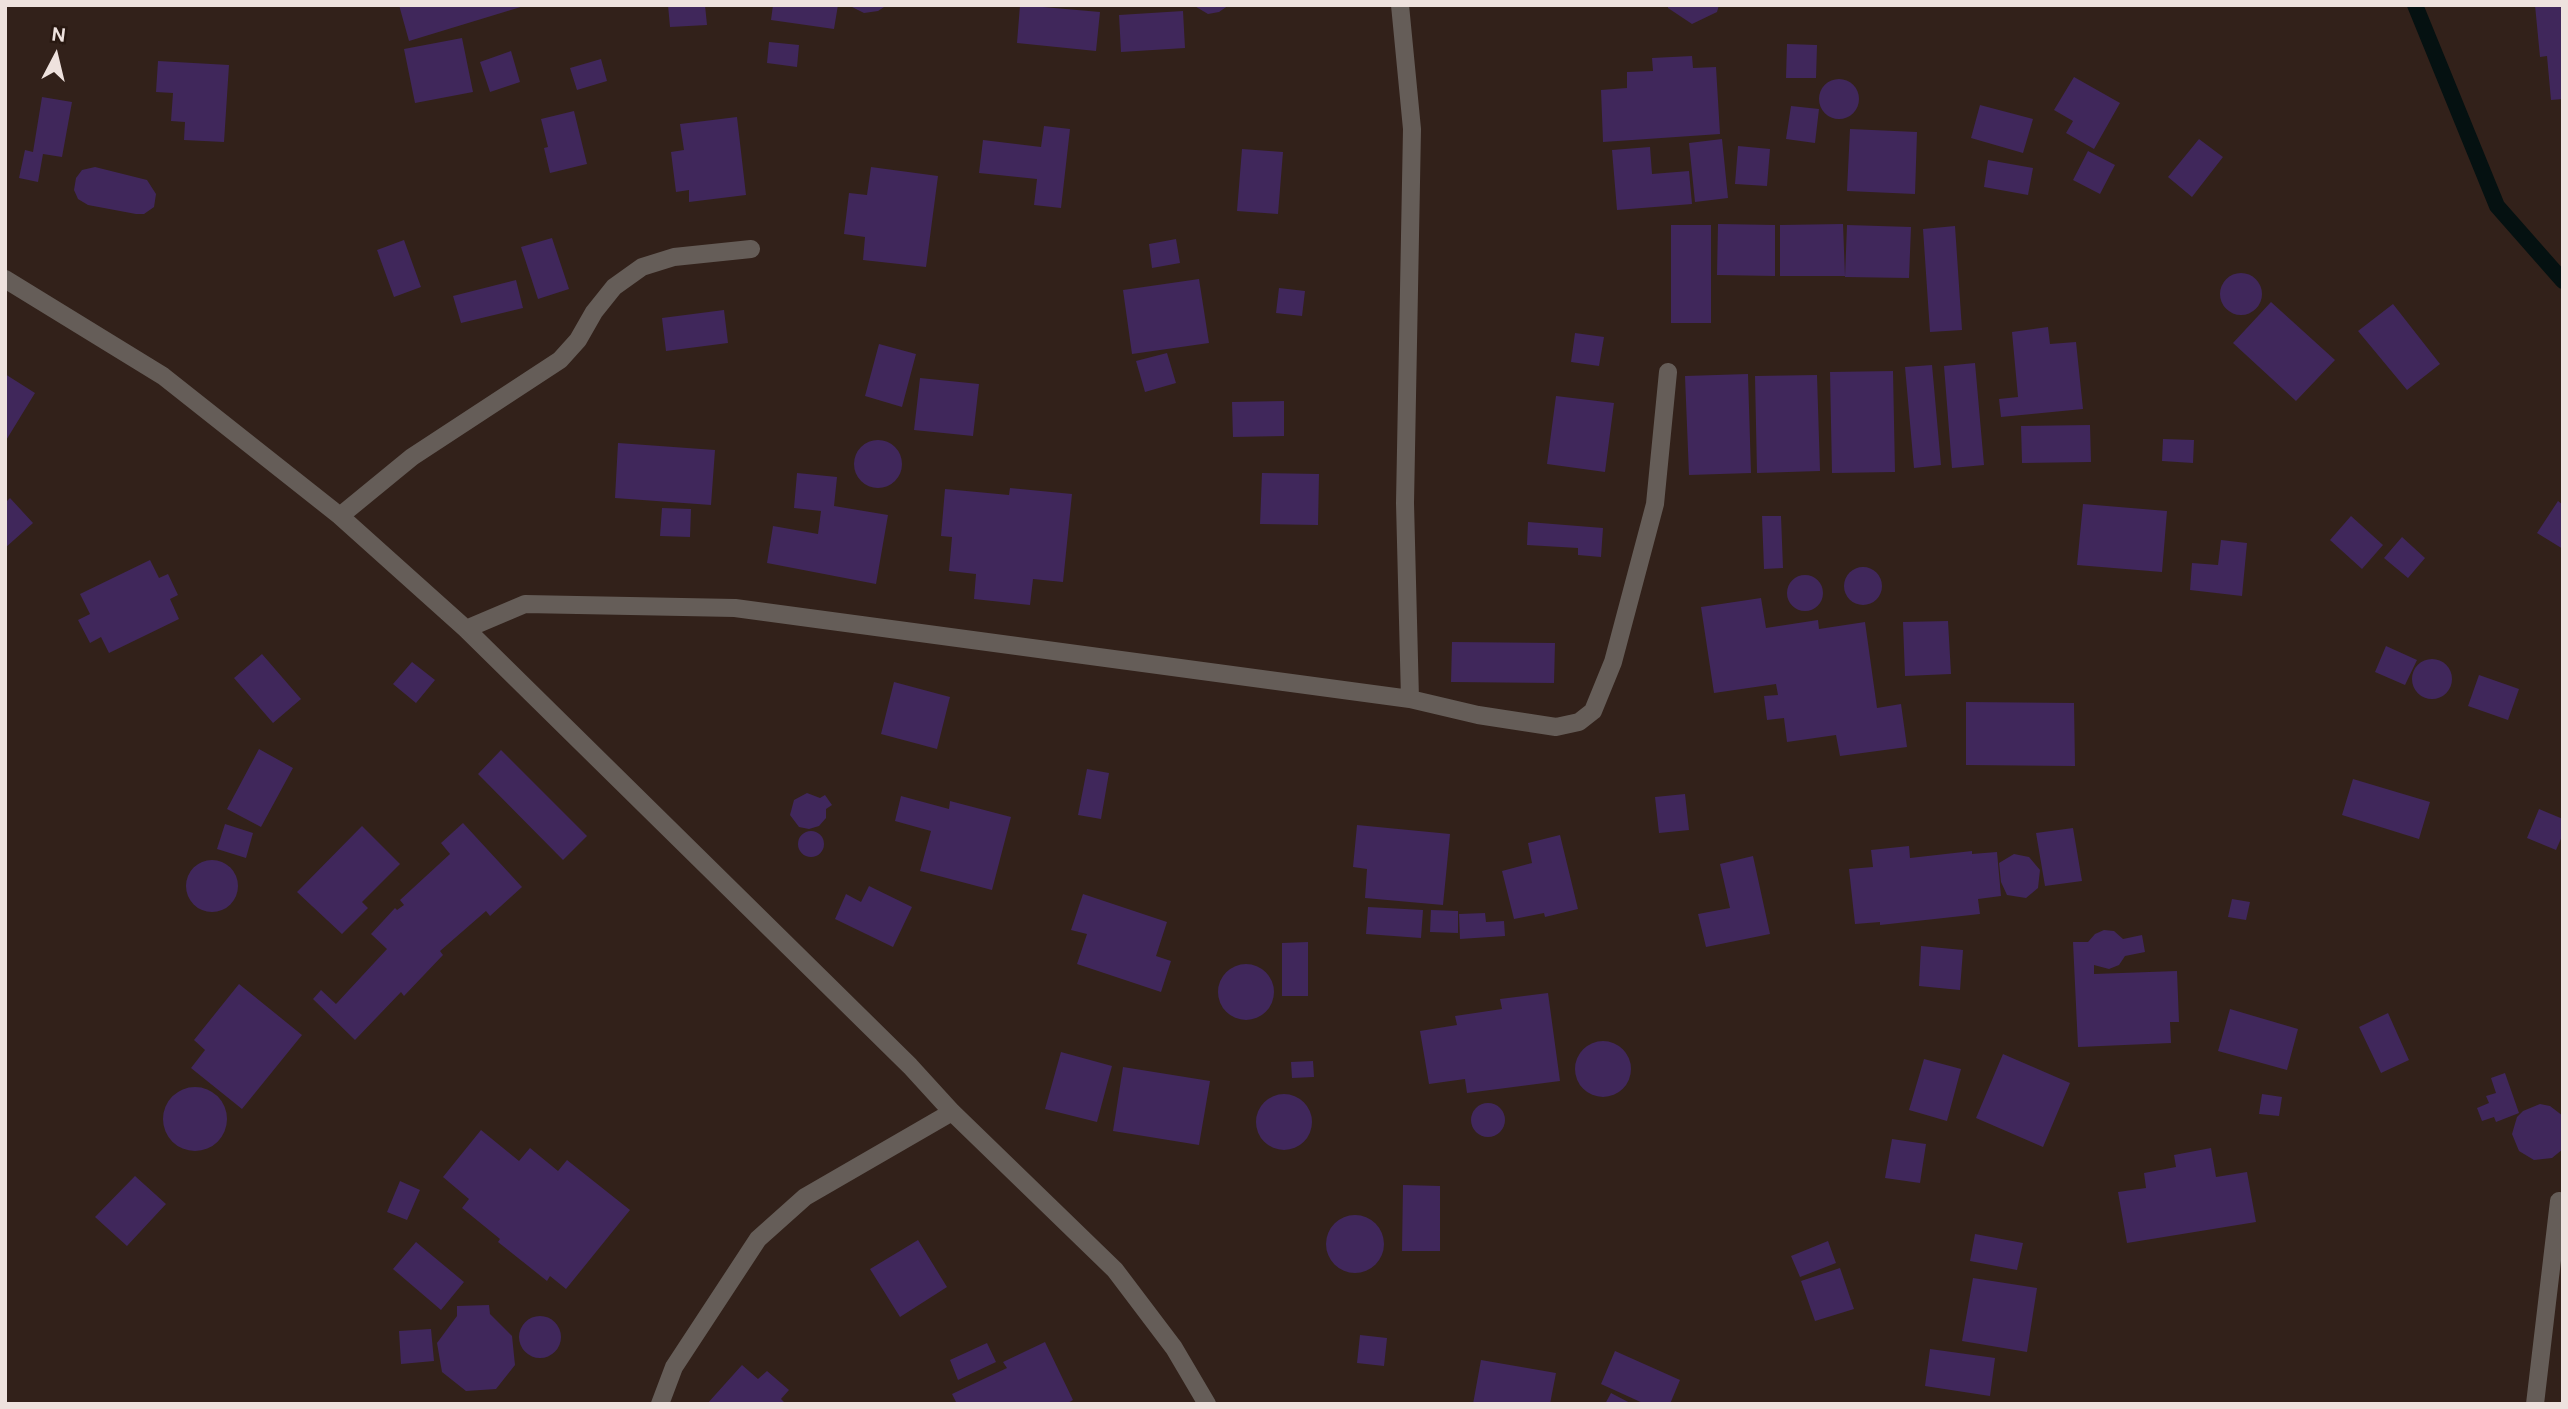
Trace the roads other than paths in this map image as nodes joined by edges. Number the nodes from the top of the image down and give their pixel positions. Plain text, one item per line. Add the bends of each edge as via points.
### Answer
1 (1400, 5) edge
2 (751, 249) dead end
3 (5, 279) edge
4 (1668, 372) dead end
5 (340, 516) junction
6 (466, 629) junction
7 (1410, 699) junction
8 (952, 1112) junction
9 (2559, 1201) dead end
10 (660, 1404) edge
11 (1207, 1404) edge
12 (2535, 1404) edge

1 - 7 street via 1412,128 1405,503
2 - 5 street via 674,257 642,267 614,287 560,360 412,457
3 - 5 street via 163,376
4 - 7 street via 1655,504 1613,662 1593,711 1579,722 1556,727
5 - 6 street
6 - 7 street via 525,604 735,608
6 - 8 street
8 - 10 street via 805,1197 758,1239 674,1367
8 - 11 street via 1115,1270 1174,1348
9 - 12 street

